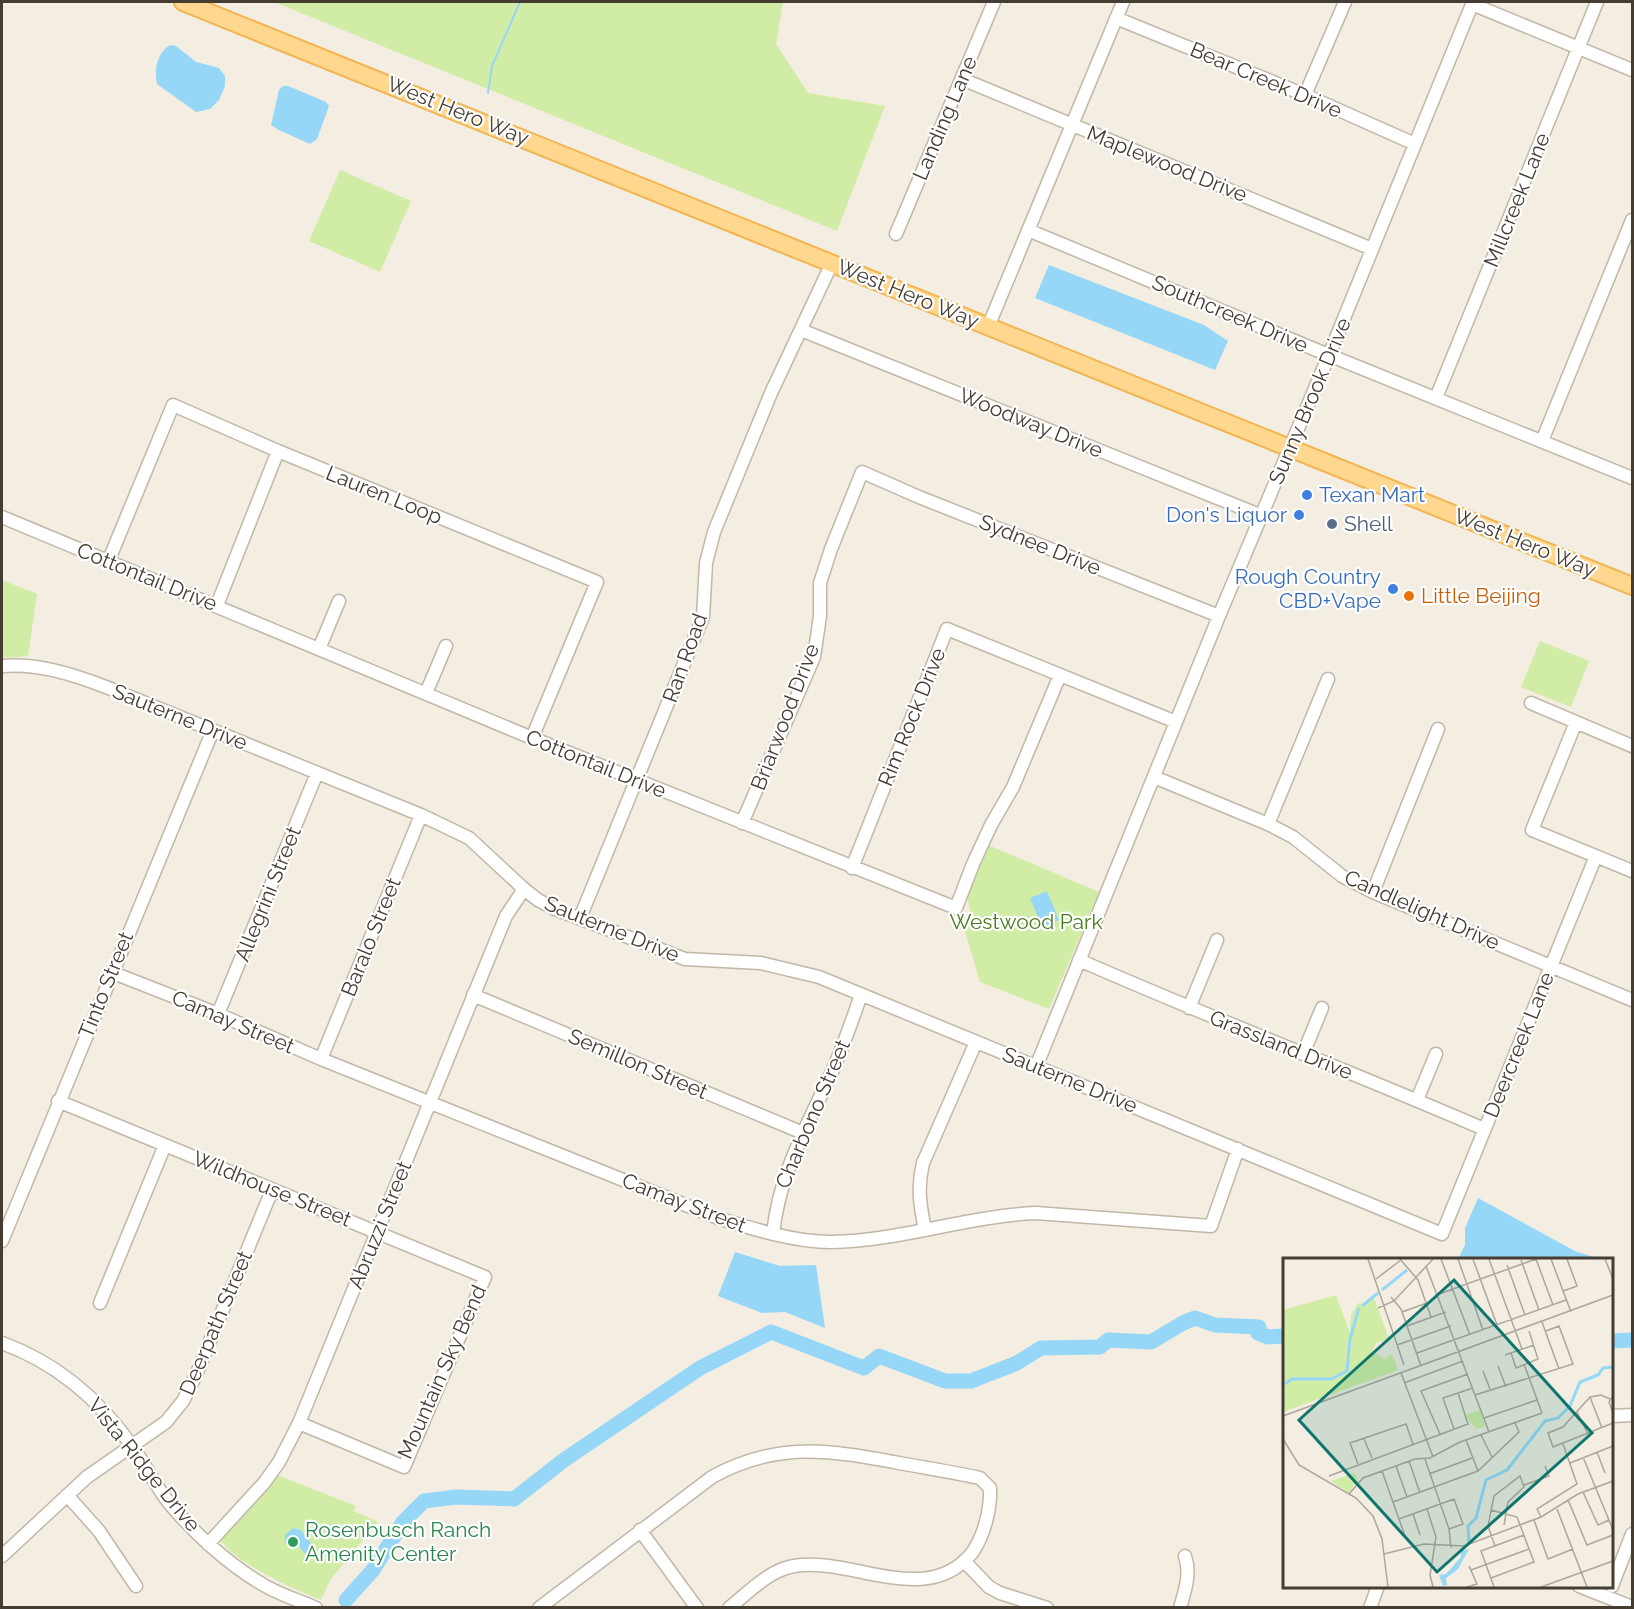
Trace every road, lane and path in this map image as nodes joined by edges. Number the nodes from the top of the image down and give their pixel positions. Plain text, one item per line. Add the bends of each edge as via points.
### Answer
1 (183, 2) edge
2 (994, 2) edge
3 (1123, 2) edge
4 (1345, 2) edge
5 (1597, 2) edge
6 (1472, 3) edge
7 (1116, 18) junction
8 (1578, 48) junction
9 (1632, 70) edge
10 (962, 80) junction
11 (1305, 94) junction
12 (1071, 124) junction
13 (1415, 144) junction
14 (1632, 220) edge
15 (1028, 230) junction
16 (897, 234) dead end
17 (1372, 249) junction
18 (832, 263) junction
19 (988, 327) junction
20 (801, 330) junction
21 (1329, 355) junction
22 (1436, 398) junction
23 (1542, 441) junction
24 (1290, 447) junction
25 (278, 451) junction
26 (861, 472) joint
27 (1632, 478) edge
28 (1262, 516) junction
29 (2, 517) edge
30 (108, 562) junction
31 (1632, 586) edge
32 (339, 601) dead end
33 (217, 605) junction
34 (1219, 616) junction
35 (446, 646) dead end
36 (319, 649) junction
37 (2, 666) edge
38 (1060, 675) junction
39 (1328, 679) dead end
40 (426, 693) junction
41 (1531, 703) dead end
42 (1176, 722) junction
43 (1576, 722) junction
44 (1438, 729) dead end
45 (213, 730) junction
46 (532, 738) junction
47 (1632, 746) edge
48 (317, 773) junction
49 (1154, 777) junction
50 (636, 781) junction
51 (421, 815) junction
52 (742, 824) junction
53 (1268, 824) junction
54 (1596, 856) junction
55 (852, 868) junction
56 (1632, 871) edge
57 (524, 889) junction
58 (1372, 892) junction
59 (580, 918) junction
60 (1217, 940) dead end
61 (1079, 960) junction
62 (1552, 966) junction
63 (111, 972) junction
64 (473, 995) junction
65 (861, 995) junction
66 (1632, 1000) edge
67 (1189, 1008) junction
68 (1322, 1008) dead end
69 (218, 1014) junction
70 (976, 1042) junction
71 (1303, 1054) junction
72 (1436, 1054) dead end
73 (321, 1059) junction
74 (1036, 1067) junction
75 (1417, 1100) junction
76 (58, 1101) junction
77 (430, 1103) junction
78 (1484, 1129) junction
79 (803, 1133) junction
80 (165, 1145) junction
81 (1238, 1149) junction
82 (272, 1190) junction
83 (925, 1230) junction
84 (377, 1233) junction
85 (773, 1234) junction
86 (1442, 1234) joint
87 (2, 1241) edge
88 (485, 1277) joint
89 (100, 1303) dead end
90 (2, 1343) edge
91 (1632, 1415) edge
92 (1613, 1416) edge
93 (299, 1423) junction
94 (132, 1446) junction
95 (67, 1495) junction
96 (640, 1530) junction
97 (1632, 1534) edge
98 (208, 1544) junction
99 (2, 1556) edge
100 (1185, 1556) dead end
101 (964, 1562) junction
102 (1613, 1582) edge
103 (136, 1586) dead end
104 (1378, 1588) edge
105 (1589, 1588) edge
106 (1610, 1590) edge
107 (1632, 1607) edge
108 (316, 1608) edge
109 (539, 1608) edge
110 (697, 1608) edge
111 (729, 1608) edge
112 (1047, 1608) edge
113 (1180, 1608) edge
114 (1370, 1608) edge

1 - 18 main road, West Hero Way
2 - 10 street, Landing Lane
3 - 7 street
4 - 11 street
5 - 8 street, Millcreek Lane
6 - 8 street
6 - 13 street, Sunny Brook Drive
7 - 11 street, Bear Creek Drive
7 - 12 street
8 - 9 street
8 - 22 street, Millcreek Lane
10 - 12 street, Maplewood Drive
10 - 16 street, Landing Lane
11 - 13 street, Bear Creek Drive
12 - 15 street
12 - 17 street, Maplewood Drive
13 - 17 street, Sunny Brook Drive
14 - 23 street
15 - 19 street
15 - 21 street, Southcreek Drive
17 - 21 street, Sunny Brook Drive
18 - 19 main road, West Hero Way
18 - 20 street, Ran Road
19 - 24 main road, West Hero Way
20 - 28 street, Woodway Drive
20 - 50 street, Ran Road via 714,532 706,563 703,617
21 - 22 street, Southcreek Drive
21 - 24 street, Sunny Brook Drive
22 - 23 street, Southcreek Drive
23 - 27 street, Southcreek Drive
24 - 28 street, Sunny Brook Drive
24 - 31 main road, West Hero Way
25 - 30 street, Lauren Loop via 173,405
25 - 33 street
25 - 46 street, Lauren Loop via 597,582
26 - 34 street, Sydnee Drive
26 - 52 street, Briarwood Drive via 820,583 814,657
28 - 34 street, Sunny Brook Drive
29 - 30 street, Cottontail Drive
30 - 33 street, Cottontail Drive
32 - 36 street
33 - 36 street, Cottontail Drive
34 - 42 street, Sunny Brook Drive
35 - 40 street
36 - 40 street, Cottontail Drive
37 - 45 street, Sauterne Drive via 66,672
38 - 42 street, Rim Rock Drive
38 - 55 street, Cottontail Drive via 956,908
38 - 55 street, Rim Rock Drive via 946,629
39 - 53 street
40 - 46 street, Cottontail Drive
41 - 43 street
42 - 49 street, Sunny Brook Drive
43 - 47 street
43 - 54 street via 1532,830
44 - 58 street
45 - 48 street, Sauterne Drive
45 - 63 street, Tinto Street
46 - 50 street, Cottontail Drive
48 - 51 street, Sauterne Drive
48 - 69 street, Allegrini Street
49 - 53 street, Candlelight Drive
49 - 61 street, Sunny Brook Drive
50 - 52 street, Cottontail Drive
50 - 59 street, Ran Road
51 - 57 street, Sauterne Drive via 469,838
51 - 73 street, Baralo Street
52 - 55 street, Cottontail Drive
53 - 58 street, Candlelight Drive via 1293,837 1342,876
54 - 56 street
54 - 62 street, Deercreek Lane
57 - 59 street, Sauterne Drive via 555,909
57 - 64 street, Abruzzi Street via 506,916
58 - 62 street, Candlelight Drive
59 - 65 street, Sauterne Drive via 685,959 761,963 819,977
60 - 67 street
61 - 67 street, Grassland Drive
61 - 74 street, Sunny Brook Drive
62 - 66 street, Candlelight Drive
62 - 78 street, Deercreek Lane
63 - 69 street, Camay Street
63 - 76 street, Tinto Street
64 - 77 street, Abruzzi Street
64 - 79 street, Semillon Street
65 - 70 street, Sauterne Drive
65 - 79 street, Charbono Street via 831,1075
67 - 71 street, Grassland Drive
68 - 71 street
69 - 73 street, Camay Street
70 - 74 street, Sauterne Drive
70 - 83 street via 923,1163 918,1196
71 - 75 street, Grassland Drive
72 - 75 street
73 - 77 street, Camay Street
74 - 81 street, Sauterne Drive
75 - 78 street, Grassland Drive
76 - 80 street, Wildhouse Street
76 - 87 street, Tinto Street
77 - 84 street, Abruzzi Street
77 - 85 street, Camay Street via 718,1218
78 - 86 street, Deercreek Lane
79 - 85 street, Charbono Street via 781,1188
80 - 82 street, Wildhouse Street
80 - 89 street
81 - 83 street, Camay Street via 1211,1226 1036,1213 1007,1214
81 - 86 street, Sauterne Drive
82 - 84 street, Wildhouse Street
82 - 94 street, Deerpath Street via 183,1401 166,1422
83 - 85 street, Camay Street via 830,1242
84 - 88 street, Wildhouse Street
84 - 93 street, Abruzzi Street
88 - 93 street, Mountain Sky Bend via 404,1467
90 - 94 street, Vista Ridge Drive via 47,1363 72,1380 105,1410
91 - 92 street
93 - 98 street, Abruzzi Street via 264,1483
94 - 95 street, Deerpath Street
94 - 98 street, Vista Ridge Drive via 169,1502
95 - 99 street, Deerpath Street
95 - 103 street via 99,1531
96 - 101 street via 732,1466 778,1453 836,1453 985,1481 990,1497 980,1542
96 - 109 street
96 - 110 street
97 - 102 street
98 - 108 street, Vista Ridge Drive via 262,1584
100 - 113 street via 1188,1579
101 - 111 street via 920,1580 812,1564 793,1566 768,1578
101 - 112 street via 989,1587
104 - 114 street
105 - 106 street
106 - 107 street

